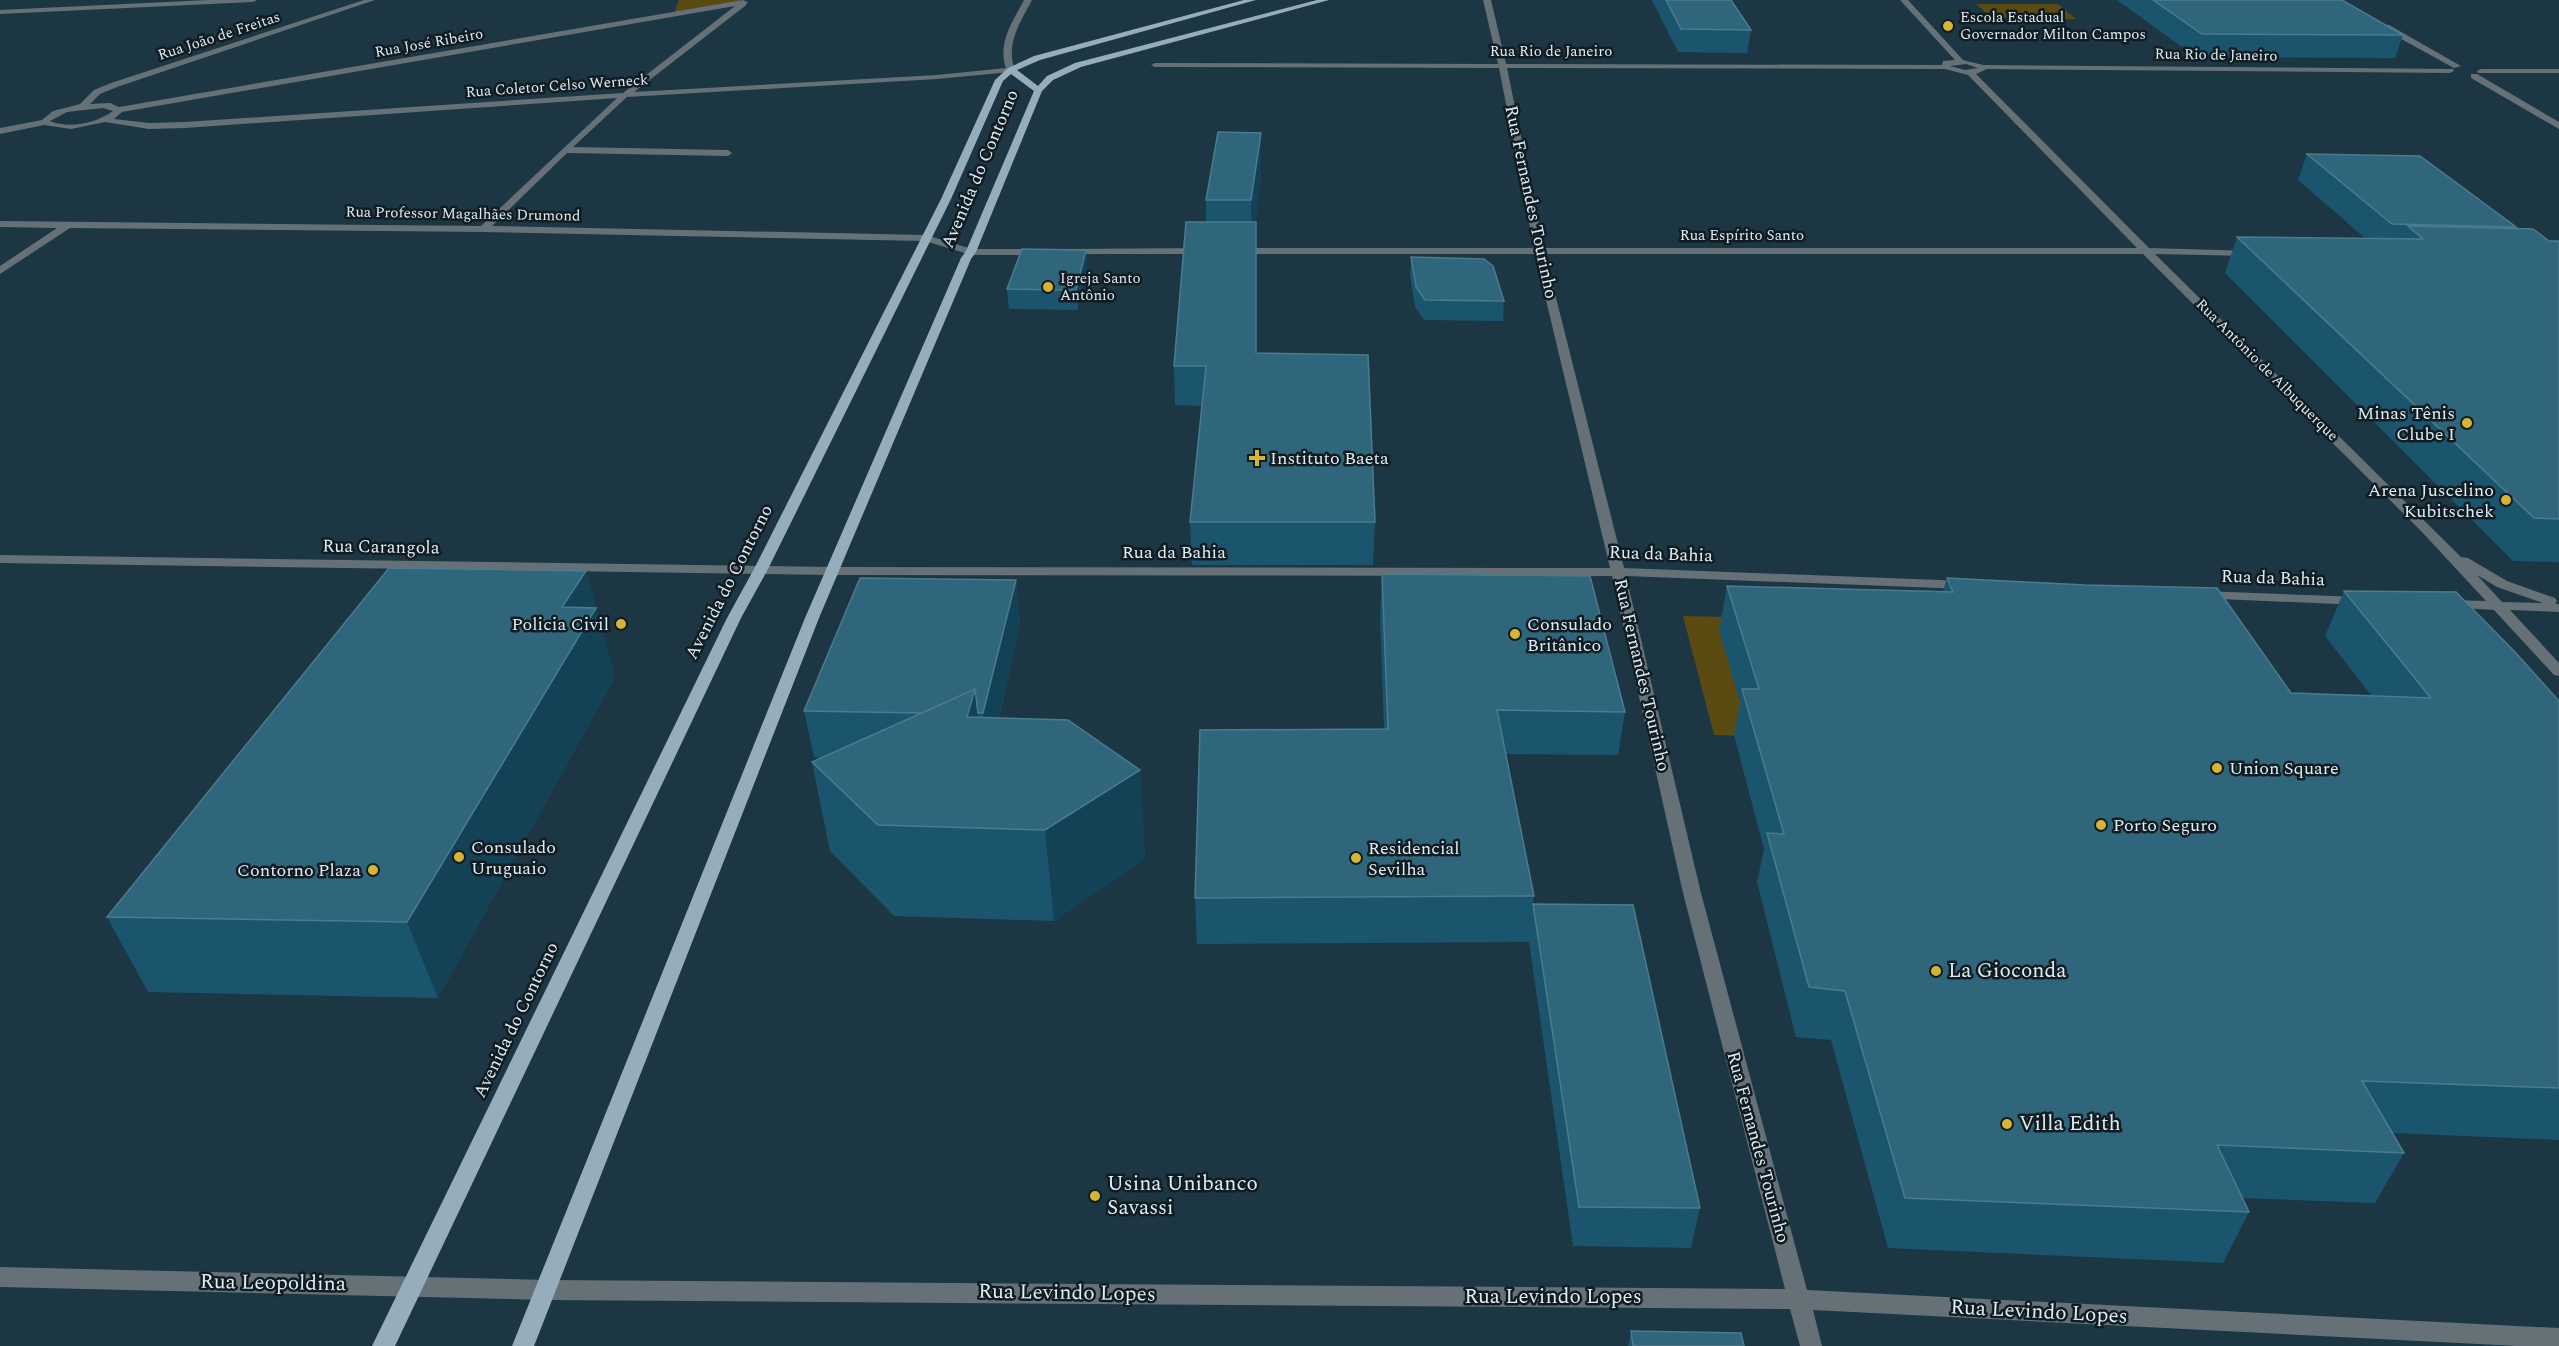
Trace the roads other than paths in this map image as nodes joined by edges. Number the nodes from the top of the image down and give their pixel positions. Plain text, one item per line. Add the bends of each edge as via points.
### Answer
1 (253, 0) edge
2 (371, 0) edge
3 (1028, 0) edge
4 (1252, 0) edge
5 (1325, 0) edge
6 (1487, 0) edge
7 (1904, 0) edge
8 (746, 1) edge
9 (0, 12) edge
10 (2376, 22) edge
11 (1960, 61) junction
12 (1502, 64) junction
13 (1155, 65) dead end
14 (1946, 67) junction
15 (1982, 67) junction
16 (2453, 69) junction
17 (1011, 70) junction
18 (2559, 71) edge
19 (1971, 72) junction
20 (2478, 74) junction
21 (1038, 90) junction
22 (625, 95) junction
23 (82, 107) junction
24 (118, 110) junction
25 (105, 120) junction
26 (45, 122) junction
27 (2559, 126) edge
28 (0, 130) edge
29 (565, 150) junction
30 (728, 153) dead end
31 (0, 224) edge
32 (67, 225) junction
33 (484, 229) junction
34 (926, 238) junction
35 (1539, 250) junction
36 (2146, 251) junction
37 (971, 252) junction
38 (2260, 254) edge
39 (0, 271) edge
40 (2446, 550) junction
41 (0, 559) edge
42 (761, 569) junction
43 (832, 572) junction
44 (1618, 572) junction
45 (1974, 586) edge
46 (2189, 594) edge
47 (2369, 601) edge
48 (2440, 604) edge
49 (2559, 605) edge
50 (2496, 606) junction
51 (2559, 672) edge
52 (0, 1276) edge
53 (413, 1287) junction
54 (547, 1290) junction
55 (1798, 1299) junction
56 (2559, 1338) edge
57 (383, 1346) edge
58 (523, 1346) edge
59 (1811, 1346) edge

1 - 9 street
2 - 23 street, Rua João de Freitas via 114,85 96,92
3 - 17 street via 1006,50
4 - 17 main road, Avenida do Contorno via 1069,48
5 - 21 main road, Avenida do Contorno via 1078,65 1050,78
6 - 12 street, Rua Fernandes Tourinho
7 - 11 street
8 - 22 street
8 - 24 street, Rua José Ribeiro
10 - 16 street
11 - 14 street via 1946,63
11 - 15 street
12 - 13 street, Rua Rio de Janeiro
12 - 14 street, Rua Rio de Janeiro
12 - 35 street, Rua Fernandes Tourinho
14 - 19 street
15 - 16 street, Rua Rio de Janeiro
15 - 19 street
16 - 20 street
17 - 21 main road
17 - 22 street, Rua Coletor Celso Werneck via 937,78
17 - 34 main road, Avenida do Contorno via 999,80
18 - 20 street
19 - 36 street, Rua Antônio de Albuquerque
20 - 27 street
21 - 37 main road, Avenida do Contorno
22 - 25 street, Rua Coletor Celso Werneck via 185,125 149,126
22 - 29 street
23 - 24 street via 102,105
23 - 26 street via 50,116
24 - 25 street
25 - 26 street via 63,127
26 - 28 street
29 - 30 street
29 - 33 street
31 - 32 street, Rua Professor Magalhães Drumond
32 - 33 street, Rua Professor Magalhães Drumond
32 - 39 street
33 - 34 street, Rua Professor Magalhães Drumond
34 - 37 street, Rua Espírito Santo
34 - 42 main road, Avenida do Contorno
35 - 36 street, Rua Espírito Santo
35 - 37 street, Rua Espírito Santo
35 - 44 street, Rua Fernandes Tourinho
36 - 38 street, Rua Espírito Santo
36 - 40 street, Rua Antônio de Albuquerque
37 - 43 main road, Avenida do Contorno
40 - 49 street via 2502,584
40 - 50 street, Rua Antônio de Albuquerque
41 - 42 street, Rua Carangola
42 - 43 street, Rua da Bahia
42 - 53 main road, Avenida do Contorno
43 - 44 street, Rua da Bahia
43 - 54 main road, Avenida do Contorno
44 - 45 street, Rua da Bahia
44 - 55 street, Rua Fernandes Tourinho via 1692,893
46 - 47 street, Rua da Bahia
48 - 50 street
49 - 50 street
50 - 51 street, Rua Antônio de Albuquerque
52 - 53 street, Rua Leopoldina
53 - 54 street, Rua Leopoldina
53 - 57 main road, Avenida do Contorno
54 - 55 street, Rua Levindo Lopes
54 - 58 main road, Avenida do Contorno
55 - 56 street, Rua Levindo Lopes
55 - 59 street, Rua Fernandes Tourinho

